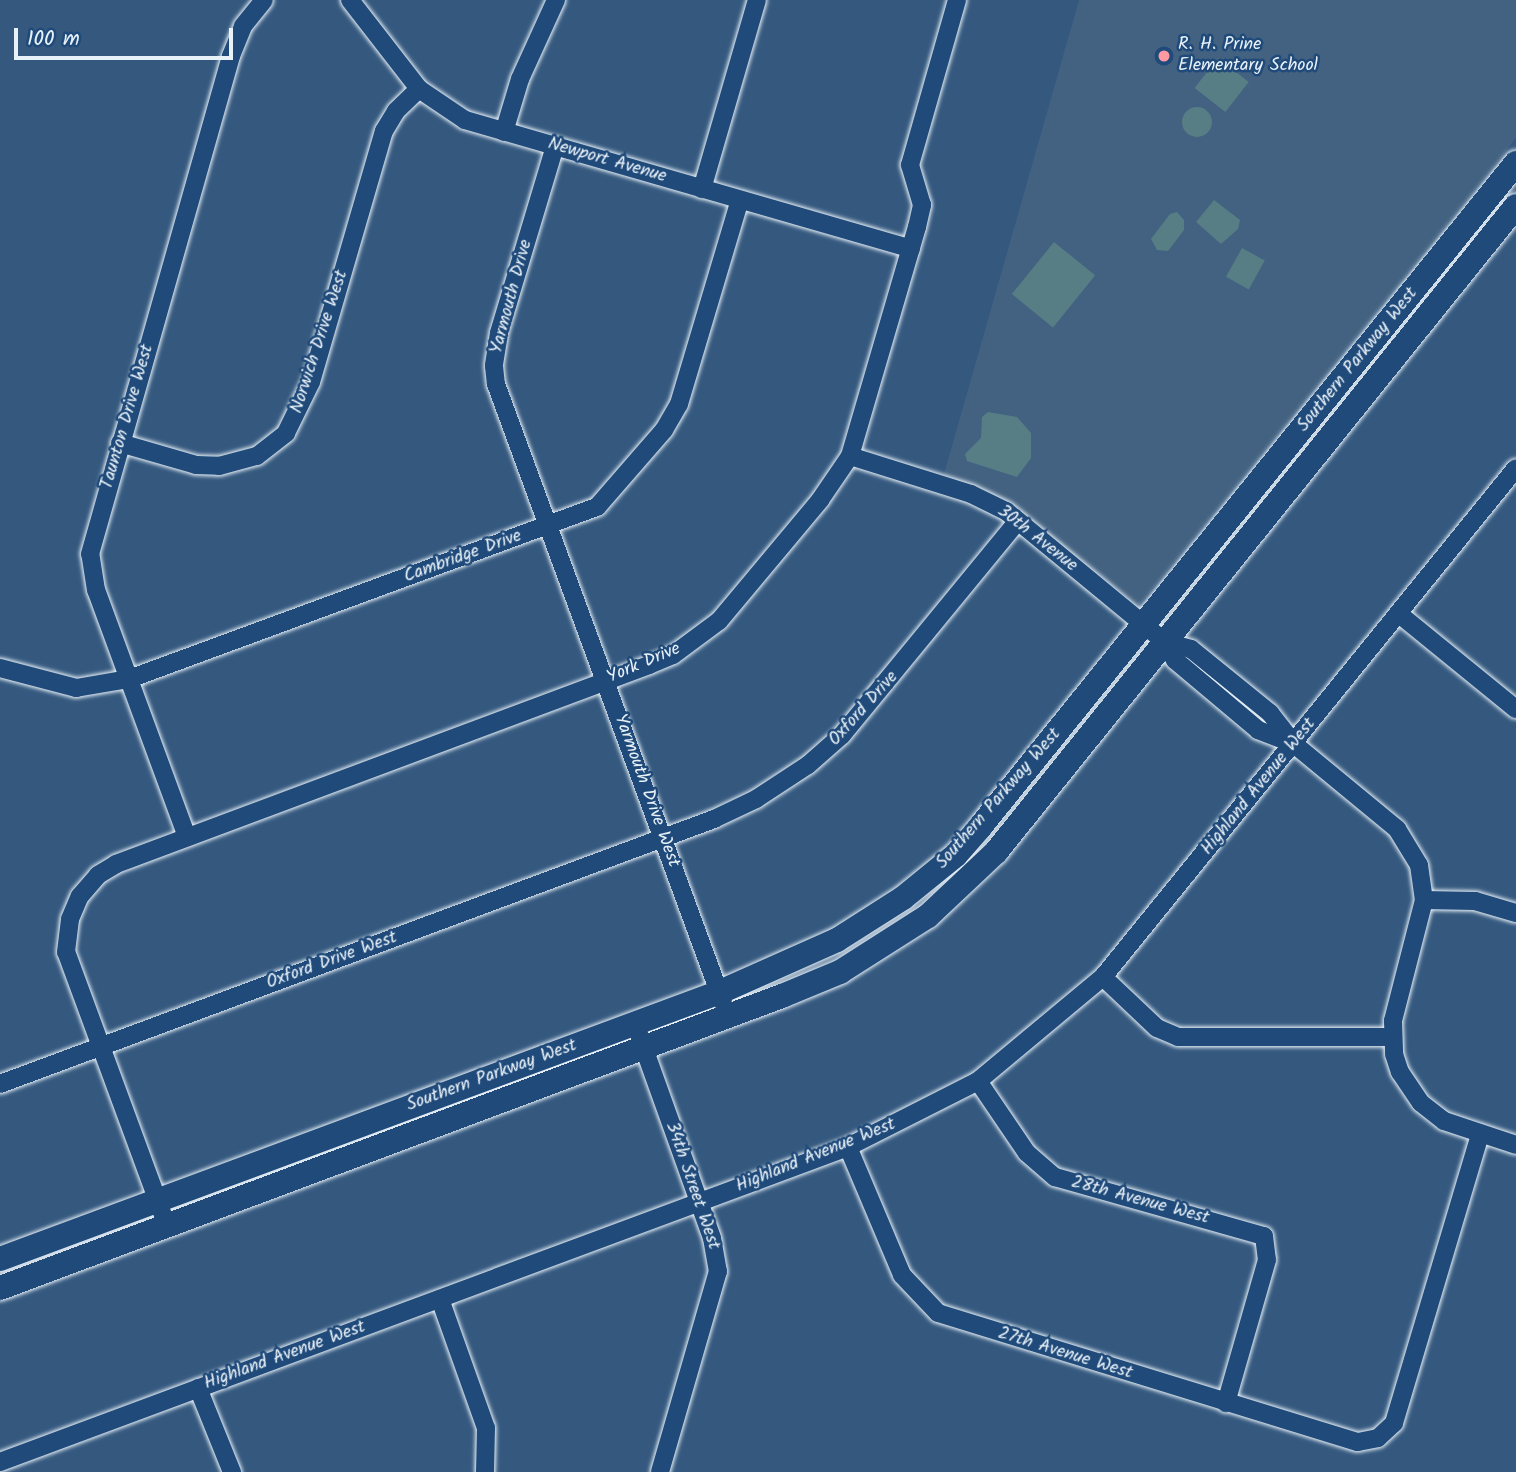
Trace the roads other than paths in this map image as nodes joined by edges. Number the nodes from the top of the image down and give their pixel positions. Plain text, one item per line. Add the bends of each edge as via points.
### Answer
1 (264, 0) edge
2 (350, 0) edge
3 (757, 0) edge
4 (957, 0) edge
5 (556, 1) edge
6 (419, 89) junction
7 (504, 132) junction
8 (555, 146) junction
9 (1516, 163) edge
10 (702, 189) junction
11 (740, 200) junction
12 (1516, 206) edge
13 (911, 249) junction
14 (120, 443) junction
15 (850, 456) junction
16 (1513, 478) edge
17 (1018, 521) junction
18 (548, 527) junction
19 (1399, 614) junction
20 (1145, 625) junction
21 (1166, 642) junction
22 (0, 668) edge
23 (129, 679) junction
24 (605, 680) junction
25 (1516, 709) edge
26 (1294, 744) junction
27 (187, 837) junction
28 (663, 838) junction
29 (1424, 900) junction
30 (1516, 913) edge
31 (1103, 977) junction
32 (720, 992) junction
33 (728, 1016) junction
34 (635, 1023) junction
35 (1392, 1037) junction
36 (99, 1047) junction
37 (643, 1048) junction
38 (978, 1080) junction
39 (0, 1084) edge
40 (1480, 1134) junction
41 (1516, 1145) edge
42 (848, 1147) junction
43 (157, 1200) junction
44 (699, 1202) junction
45 (167, 1226) junction
46 (0, 1259) edge
47 (0, 1288) edge
48 (440, 1299) junction
49 (198, 1388) junction
50 (1226, 1403) junction
51 (0, 1462) edge
52 (232, 1472) edge
53 (485, 1472) edge
54 (660, 1472) edge

1 - 14 street, Taunton Drive West via 243,26 231,55
2 - 6 street, Newport Avenue
3 - 10 street
4 - 13 street, York Drive via 910,166 922,205
5 - 7 street via 520,79
6 - 7 street, Newport Avenue via 454,115
6 - 14 street, Norwich Drive West via 396,111 384,131 312,382 286,433 257,456 219,466 197,465
7 - 8 street, Newport Avenue
8 - 10 street, Newport Avenue
8 - 18 street, Yarmouth Drive via 494,366 502,405
9 - 20 street, Southern Parkway West
10 - 11 street, Newport Avenue
11 - 13 street, Newport Avenue
11 - 18 street, Cambridge Drive via 672,418 604,501
12 - 21 street, Southern Parkway West
13 - 15 street, York Drive
14 - 23 street, Taunton Drive West via 90,554 96,590
15 - 17 street, 30th Avenue via 971,494
15 - 24 street, York Drive via 820,500 719,621 673,655
16 - 19 street, Highland Avenue West
17 - 20 street, 30th Avenue
17 - 28 street, Oxford Drive via 871,705 825,752 756,799
18 - 23 street, Cambridge Drive
18 - 24 street, Yarmouth Drive West
19 - 25 street
19 - 26 street, Highland Avenue West
20 - 21 street, 30th Avenue
20 - 32 street, Southern Parkway West via 964,845 924,883 837,940
21 - 26 street, 30th Avenue via 1191,649 1270,713
21 - 33 street, Southern Parkway West via 996,852 943,904 839,972
22 - 23 street, Cambridge Drive via 76,688
23 - 27 street, Taunton Drive West
24 - 27 street, York Drive
24 - 28 street, Yarmouth Drive West
26 - 29 street, 30th Avenue via 1397,829 1419,865
26 - 31 street, Highland Avenue West
27 - 36 street, York Drive via 107,868 74,908 66,952
28 - 32 street, Yarmouth Drive West
28 - 36 street, Oxford Drive West
29 - 30 street via 1475,901
29 - 35 street
31 - 35 street via 1149,1021 1178,1037
31 - 38 street, Highland Avenue West
32 - 33 street, Yarmouth Drive West
32 - 34 street, Southern Parkway West
33 - 37 street, Southern Parkway West
34 - 37 street, 34th Street West
34 - 43 street, Southern Parkway West
35 - 40 street via 1400,1072 1421,1103 1444,1121
36 - 39 street, Oxford Drive West
36 - 43 street
37 - 44 street, 34th Street West
37 - 45 street, Southern Parkway West
38 - 42 street, Highland Avenue West
38 - 50 street, 28th Avenue West via 1027,1153 1055,1177 1264,1236 1267,1260
40 - 41 street
40 - 50 street, 27th Avenue West via 1394,1423 1378,1438 1358,1441
42 - 44 street, Highland Avenue West
42 - 50 street, 27th Avenue West via 902,1275 938,1313
43 - 45 street
43 - 46 street, Southern Parkway West
44 - 48 street, Highland Avenue West
44 - 54 street, 34th Street West via 716,1253 716,1285
45 - 47 street, Southern Parkway West
48 - 49 street, Highland Avenue West
48 - 53 street via 486,1428
49 - 51 street, Highland Avenue West
49 - 52 street

